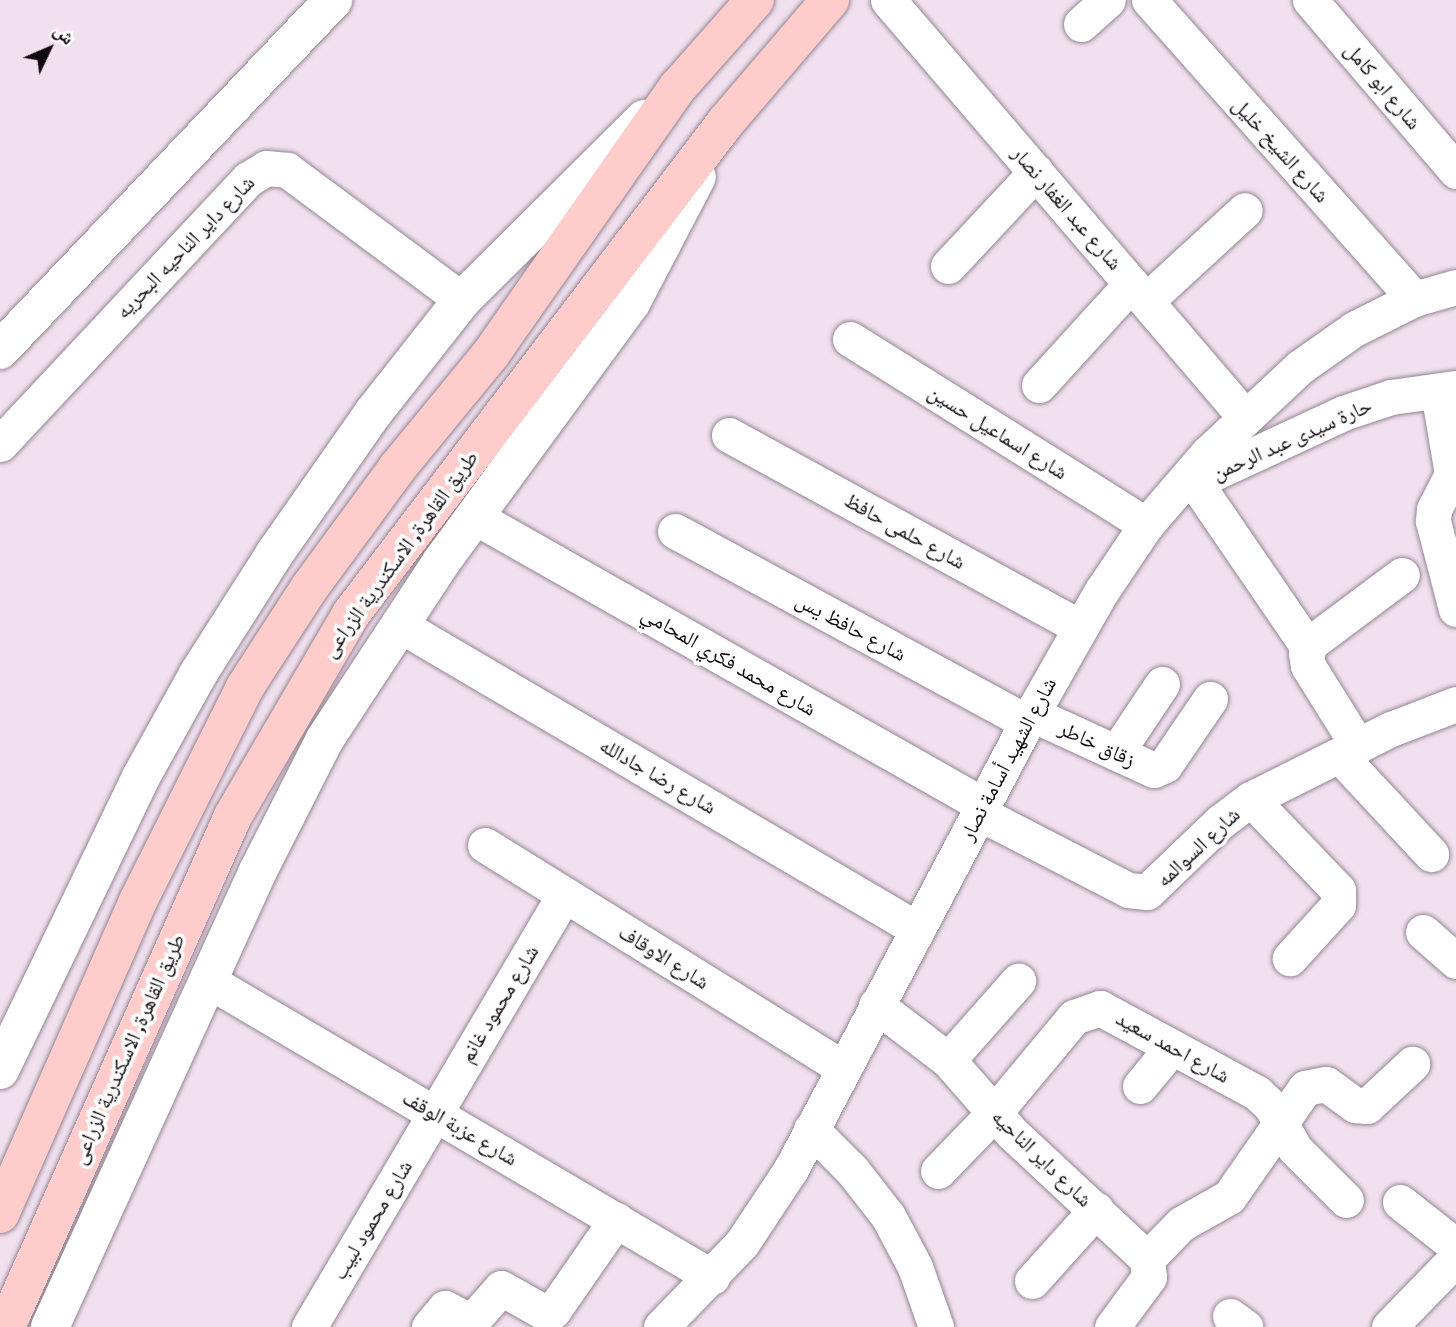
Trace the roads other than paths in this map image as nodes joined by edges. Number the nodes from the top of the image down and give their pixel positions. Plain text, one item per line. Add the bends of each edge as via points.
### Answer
1 (332, 0) edge
2 (755, 0) edge
3 (830, 0) edge
4 (888, 0) edge
5 (1108, 0) edge
6 (1149, 0) edge
7 (1310, 0) edge
8 (1081, 24) dead end
9 (678, 86) junction
10 (725, 123) junction
11 (1036, 172) junction
12 (1456, 172) edge
13 (1245, 210) dead end
14 (948, 267) dead end
15 (1456, 287) edge
16 (1139, 293) junction
17 (1413, 299) junction
18 (462, 300) junction
19 (849, 339) dead end
20 (0, 350) edge
21 (1039, 385) dead end
22 (1447, 390) edge
23 (1245, 417) junction
24 (729, 435) dead end
25 (0, 444) edge
26 (1184, 487) junction
27 (475, 517) junction
28 (1146, 525) junction
29 (676, 531) dead end
30 (1402, 575) dead end
31 (1456, 609) edge
32 (398, 624) junction
33 (1080, 627) junction
34 (1308, 647) junction
35 (1162, 684) dead end
36 (1210, 699) dead end
37 (1431, 702) edge
38 (1030, 718) junction
39 (1349, 751) junction
40 (1116, 753) junction
41 (1251, 799) junction
42 (981, 809) junction
43 (485, 845) dead end
44 (1431, 854) dead end
45 (564, 895) junction
46 (917, 929) junction
47 (1423, 932) dead end
48 (1290, 958) dead end
49 (1456, 961) edge
50 (207, 979) junction
51 (1018, 981) dead end
52 (876, 1005) junction
53 (1172, 1047) junction
54 (948, 1060) junction
55 (1412, 1064) dead end
56 (843, 1068) junction
57 (0, 1070) edge
58 (1140, 1086) dead end
59 (435, 1113) junction
60 (994, 1113) junction
61 (1281, 1123) junction
62 (811, 1129) junction
63 (938, 1171) dead end
64 (1346, 1200) dead end
65 (1400, 1202) dead end
66 (1096, 1210) junction
67 (0, 1214) edge
68 (616, 1220) junction
69 (1147, 1259) junction
70 (1454, 1259) edge
71 (712, 1277) junction
72 (1032, 1281) dead end
73 (544, 1320) edge
74 (6, 1327) edge
75 (50, 1327) edge
76 (309, 1327) edge
77 (429, 1327) edge
78 (661, 1327) edge
79 (936, 1327) edge
80 (1112, 1327) edge
81 (1389, 1327) edge

1 - 20 street
2 - 9 highway
3 - 10 highway, طريق القاهرة, الاسكندرية الزراعى
4 - 11 street, شارع عبد الغفار نصار
5 - 8 street
6 - 17 street, شارع الشيخ خليل
7 - 12 street, شارع ابو كامل
9 - 18 street
9 - 67 highway via 490,355 398,467 303,598 245,687 138,901
10 - 27 street via 631,303
10 - 74 highway, طريق القاهرة, الاسكندرية الزراعى via 351,614 246,793
11 - 14 street
11 - 16 street, شارع عبد الغفار نصار
13 - 16 street
15 - 17 street, شارع الشهيد أسامة نصار
16 - 21 street
16 - 23 street, شارع عبد الغفار نصار
17 - 23 street, شارع الشهيد أسامة نصار via 1354,329 1300,367
18 - 25 street, شارع داير الناحيه البحريه via 287,170 266,168 248,179
18 - 57 street via 373,412 198,674 141,778
19 - 28 street, شارع اسماعيل حسين
22 - 26 street, حارة سيدى عبد الرحمن via 1391,397 1343,413
22 - 31 street via 1452,474 1434,509 1433,521
23 - 26 street, شارع الشهيد أسامة نصار
24 - 33 street, شارع حلمى حافظ
26 - 28 street, شارع الشهيد أسامة نصار
26 - 34 street
27 - 32 street
27 - 42 street, شارع محمد فكري المحامي
28 - 33 street, شارع الشهيد أسامة نصار
29 - 38 street, شارع حافظ يس
30 - 34 street
32 - 46 street, شارع رضا جادالله
32 - 50 street via 325,739
33 - 38 street, شارع الشهيد أسامة نصار
34 - 39 street via 1308,666
35 - 40 street
36 - 40 street, زقاق خاطر via 1166,765 1149,769
37 - 39 street, شارع السوالمه
38 - 40 street, زقاق خاطر
38 - 42 street, شارع الشهيد أسامة نصار
39 - 41 street, شارع السوالمه
39 - 44 street
41 - 42 street, شارع السوالمه via 1220,822 1155,888 1137,892
41 - 48 street via 1338,890 1334,911
42 - 46 street, شارع الشهيد أسامة نصار
43 - 45 street, شارع الاوقاف
45 - 56 street, شارع الاوقاف
45 - 59 street, شارع محمود غانم
46 - 52 street, شارع الشهيد أسامة نصار
47 - 49 street
50 - 59 street, شارع عزبة الوقف
50 - 75 street
51 - 54 street
52 - 54 street, شارع داير الناحيه
52 - 56 street, شارع الشهيد أسامة نصار
53 - 58 street
53 - 60 street, شارع احمد سعيد via 1109,1012 1082,1011
53 - 61 street, شارع احمد سعيد via 1257,1093
54 - 60 street, شارع داير الناحيه
55 - 61 street via 1367,1106 1355,1104 1326,1084 1311,1083
56 - 62 street, شارع الشهيد أسامة نصار
59 - 68 street, شارع عزبة الوقف
59 - 76 street, شارع محمود لبيب
60 - 63 street
60 - 66 street, شارع داير الناحيه
61 - 64 street, شارع احمد سعيد via 1295,1149
61 - 69 street via 1229,1197 1181,1224
62 - 71 street, شارع الشهيد أسامة نصار via 768,1207
62 - 79 street via 852,1170 888,1216 915,1267
65 - 70 street
66 - 69 street, شارع داير الناحيه
66 - 72 street
68 - 71 street, شارع عزبة الوقف
68 - 73 street
69 - 80 street via 1149,1278
70 - 81 street
71 - 78 street, شارع الشهيد أسامة نصار
73 - 77 street via 501,1289 471,1322 445,1308

